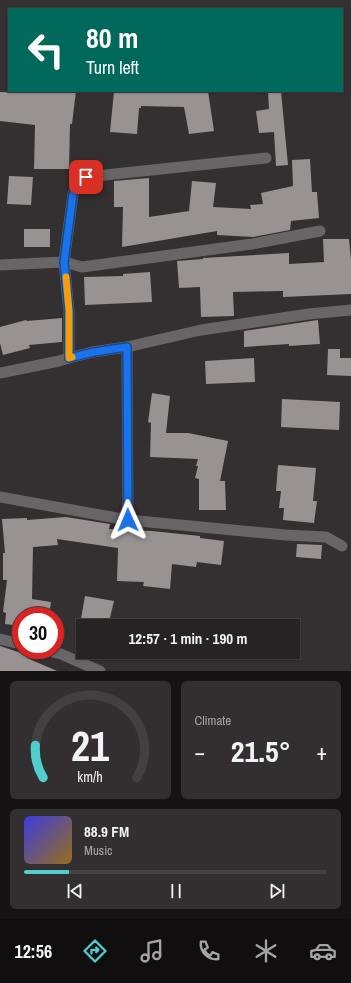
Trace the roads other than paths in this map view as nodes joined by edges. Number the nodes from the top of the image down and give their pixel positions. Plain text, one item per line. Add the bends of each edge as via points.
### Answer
1 (266, 158) dead end
2 (320, 231) dead end
3 (64, 262) junction
4 (0, 265) edge
5 (351, 310) edge
6 (127, 347) junction
7 (69, 358) junction
8 (0, 373) edge
9 (0, 497) edge
10 (128, 520) junction
11 (342, 546) dead end
12 (0, 638) edge
13 (12, 641) edge
14 (64, 656) edge
15 (100, 671) edge

1 - 3 street via 86,177 73,194
2 - 3 street via 252,244 82,267
3 - 4 street
3 - 7 street via 69,311
5 - 6 street via 201,330
6 - 7 street
6 - 10 street
7 - 8 street
9 - 10 street
10 - 11 street via 326,538
12 - 13 street
14 - 15 street

